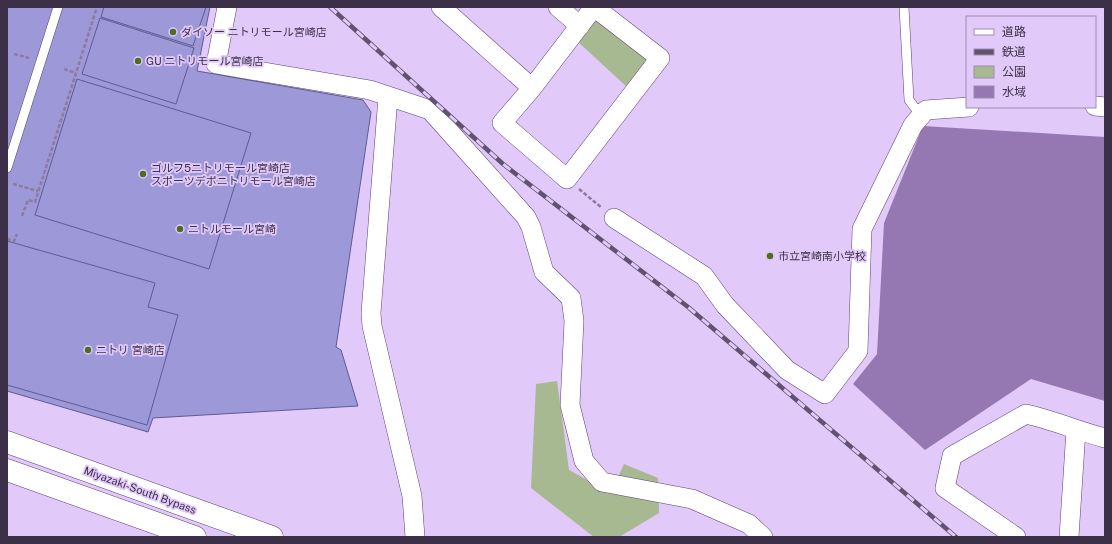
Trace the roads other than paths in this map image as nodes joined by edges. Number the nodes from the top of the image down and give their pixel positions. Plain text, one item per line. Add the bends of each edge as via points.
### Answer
1 (58, 7) edge
2 (227, 7) edge
3 (441, 7) edge
4 (558, 7) edge
5 (594, 7) edge
6 (904, 7) edge
7 (580, 26) junction
8 (532, 88) junction
9 (388, 97) junction
10 (966, 107) edge
11 (926, 110) junction
12 (7, 168) edge
13 (614, 218) road end
14 (1076, 430) junction
15 (1105, 438) edge
16 (7, 442) edge
17 (7, 470) edge
18 (195, 537) edge
19 (272, 537) edge
20 (415, 537) edge
21 (763, 537) edge
22 (1016, 537) edge
23 (1069, 537) edge

1 - 12 lane
2 - 9 street via 216,64 370,90
3 - 8 street
4 - 7 street
5 - 7 street
5 - 8 street via 660,58 567,179 502,123
6 - 11 lane via 909,100 915,108
7 - 8 street
9 - 20 street via 371,313 412,496
9 - 21 street via 430,110 526,218 544,272 571,298 574,321 570,405 584,460 602,482 692,499 749,524
10 - 11 street
11 - 13 street via 913,125 862,229 858,351 825,394 787,370 725,305 704,276
14 - 15 street
14 - 22 street via 1026,414 952,456 945,488
14 - 23 street
16 - 19 highway, Miyazaki-South Bypass
17 - 18 highway

